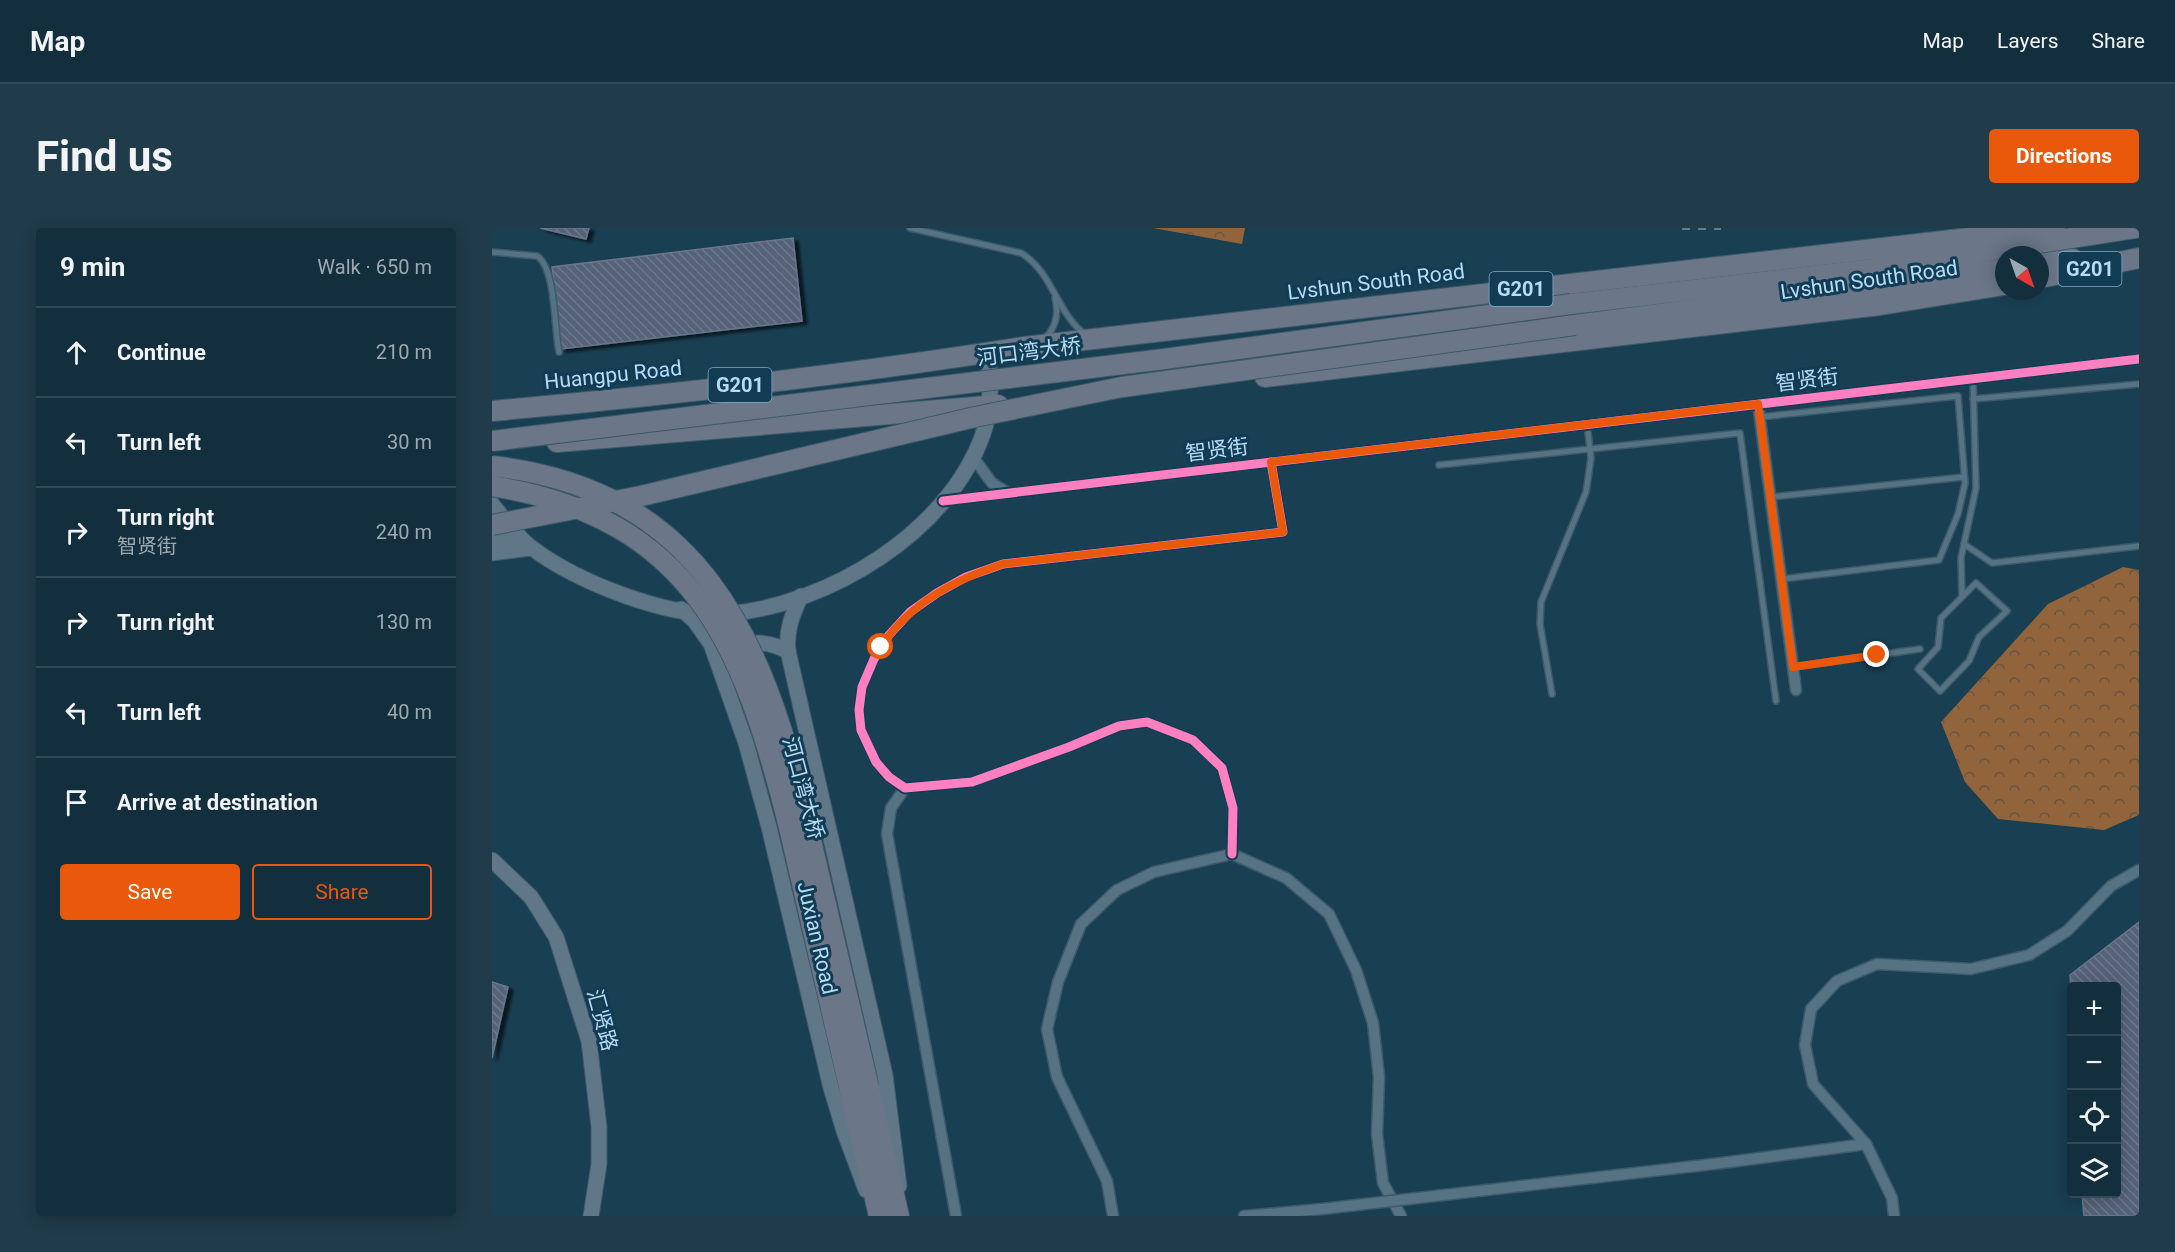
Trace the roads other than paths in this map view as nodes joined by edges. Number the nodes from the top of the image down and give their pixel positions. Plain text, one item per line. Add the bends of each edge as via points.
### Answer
1 (910, 228) edge
2 (2055, 228) edge
3 (2135, 228) edge
4 (2139, 250) edge
5 (492, 252) edge
6 (2139, 258) edge
7 (2049, 263) edge
8 (1995, 270) edge
9 (2049, 276) edge
10 (1995, 286) edge
11 (1054, 291) junction
12 (1099, 339) junction
13 (1035, 346) junction
14 (558, 352) dead end
15 (988, 353) junction
16 (2139, 359) edge
17 (1973, 379) junction
18 (2139, 384) edge
19 (1972, 399) junction
20 (1758, 404) junction
21 (990, 406) junction
22 (492, 411) edge
23 (1760, 417) junction
24 (1587, 424) junction
25 (492, 441) edge
26 (492, 447) edge
27 (1589, 449) junction
28 (973, 457) junction
29 (1271, 462) junction
30 (1439, 465) dead end
31 (492, 466) edge
32 (1964, 477) junction
33 (492, 486) edge
34 (1009, 493) junction
35 (1770, 497) junction
36 (943, 501) junction
37 (492, 504) edge
38 (492, 525) edge
39 (519, 536) junction
40 (492, 540) edge
41 (1964, 544) junction
42 (2139, 546) edge
43 (531, 548) junction
44 (492, 553) edge
45 (1781, 579) junction
46 (801, 596) junction
47 (1962, 596) junction
48 (681, 609) junction
49 (1920, 649) dead end
50 (788, 651) junction
51 (718, 661) junction
52 (1793, 667) junction
53 (1796, 690) dead end
54 (1552, 694) dead end
55 (1776, 701) dead end
56 (905, 788) junction
57 (797, 821) junction
58 (1232, 854) junction
59 (492, 860) edge
60 (2139, 870) edge
61 (841, 1004) junction
62 (1866, 1144) junction
63 (591, 1216) edge
64 (878, 1216) edge
65 (900, 1216) edge
66 (956, 1216) edge
67 (1113, 1216) edge
68 (1244, 1216) edge
69 (1401, 1216) edge
70 (1894, 1216) edge

1 - 11 lane via 1021,254 1040,268
2 - 12 highway, Lvshun South Road / G201
3 - 25 highway, 河口湾大桥, bridge via 1873,269
4 - 7 highway
5 - 14 lane via 537,256 543,260
6 - 9 highway, G201
8 - 38 highway, bridge via 1122,387 975,417 641,496
10 - 21 highway, Lvshun South Road / G201 via 1880,305
11 - 12 lane via 1076,327
11 - 13 lane via 1057,317 1047,338
12 - 13 highway, Lvshun South Road / G201
13 - 15 highway, Lvshun South Road / G201
15 - 21 main road
15 - 22 highway, Huangpu Road / G201 via 716,388
16 - 17 street, 智贤街
17 - 19 lane
17 - 20 street, 智贤街
18 - 19 lane
19 - 41 lane via 1976,488
20 - 23 street
20 - 24 street, 智贤街
21 - 26 highway, G201
21 - 28 main road
23 - 32 lane via 1958,396
23 - 35 street
24 - 27 lane
24 - 29 street, 智贤街
27 - 30 lane
27 - 54 lane via 1586,492 1541,602 1540,624
27 - 55 lane via 1740,433
28 - 34 street via 992,483
28 - 36 main road
29 - 34 street, 智贤街
29 - 56 street via 1283,532 1003,564 966,577 910,612 874,659 862,687 859,710 867,747 889,777
31 - 57 highway, 河口湾大桥, bridge via 569,481 622,505 666,535 704,574 735,617 759,664 785,740
32 - 35 lane
32 - 45 lane via 1958,514 1939,560
33 - 57 highway, 河口湾大桥, bridge via 555,499 610,522 658,556 688,587 717,627 753,702
34 - 36 street, 智贤街
35 - 45 street
36 - 46 main road via 894,548 864,568
37 - 39 main road
39 - 40 main road
39 - 43 main road
41 - 42 lane via 1992,563
41 - 47 lane
43 - 44 main road
43 - 48 main road via 592,583 648,603
45 - 52 street
46 - 48 main road via 764,608 726,614
46 - 50 main road, Juxian Road via 790,620
47 - 47 lane via 1941,618 1938,647 1918,669 1940,691 1969,661 1979,637 2007,611 1976,583
48 - 51 main road, Juxian Road via 702,630
49 - 52 lane
50 - 51 main road via 761,642 733,650
50 - 65 main road, Juxian Road via 885,1075
51 - 64 main road, Juxian Road via 770,827 843,1131
52 - 53 street
56 - 58 street via 972,782 1119,726 1147,722 1193,740 1222,768 1233,808
56 - 66 street via 891,808 887,834
57 - 61 highway, 河口湾大桥
58 - 67 street via 1154,872 1117,891 1081,924 1058,982 1047,1029 1057,1077 1107,1181
58 - 69 street via 1286,878 1329,914 1356,970 1373,1023 1383,1183
59 - 63 main road, 汇贤路 via 531,897 556,937 589,1041 599,1127 599,1164
60 - 62 street via 2111,886 2067,931 2030,955 1971,969 1877,963 1837,981 1811,1009 1805,1045 1813,1084
61 - 64 highway
61 - 65 highway
62 - 68 street, bridge via 1722,1164
62 - 70 street via 1892,1198

